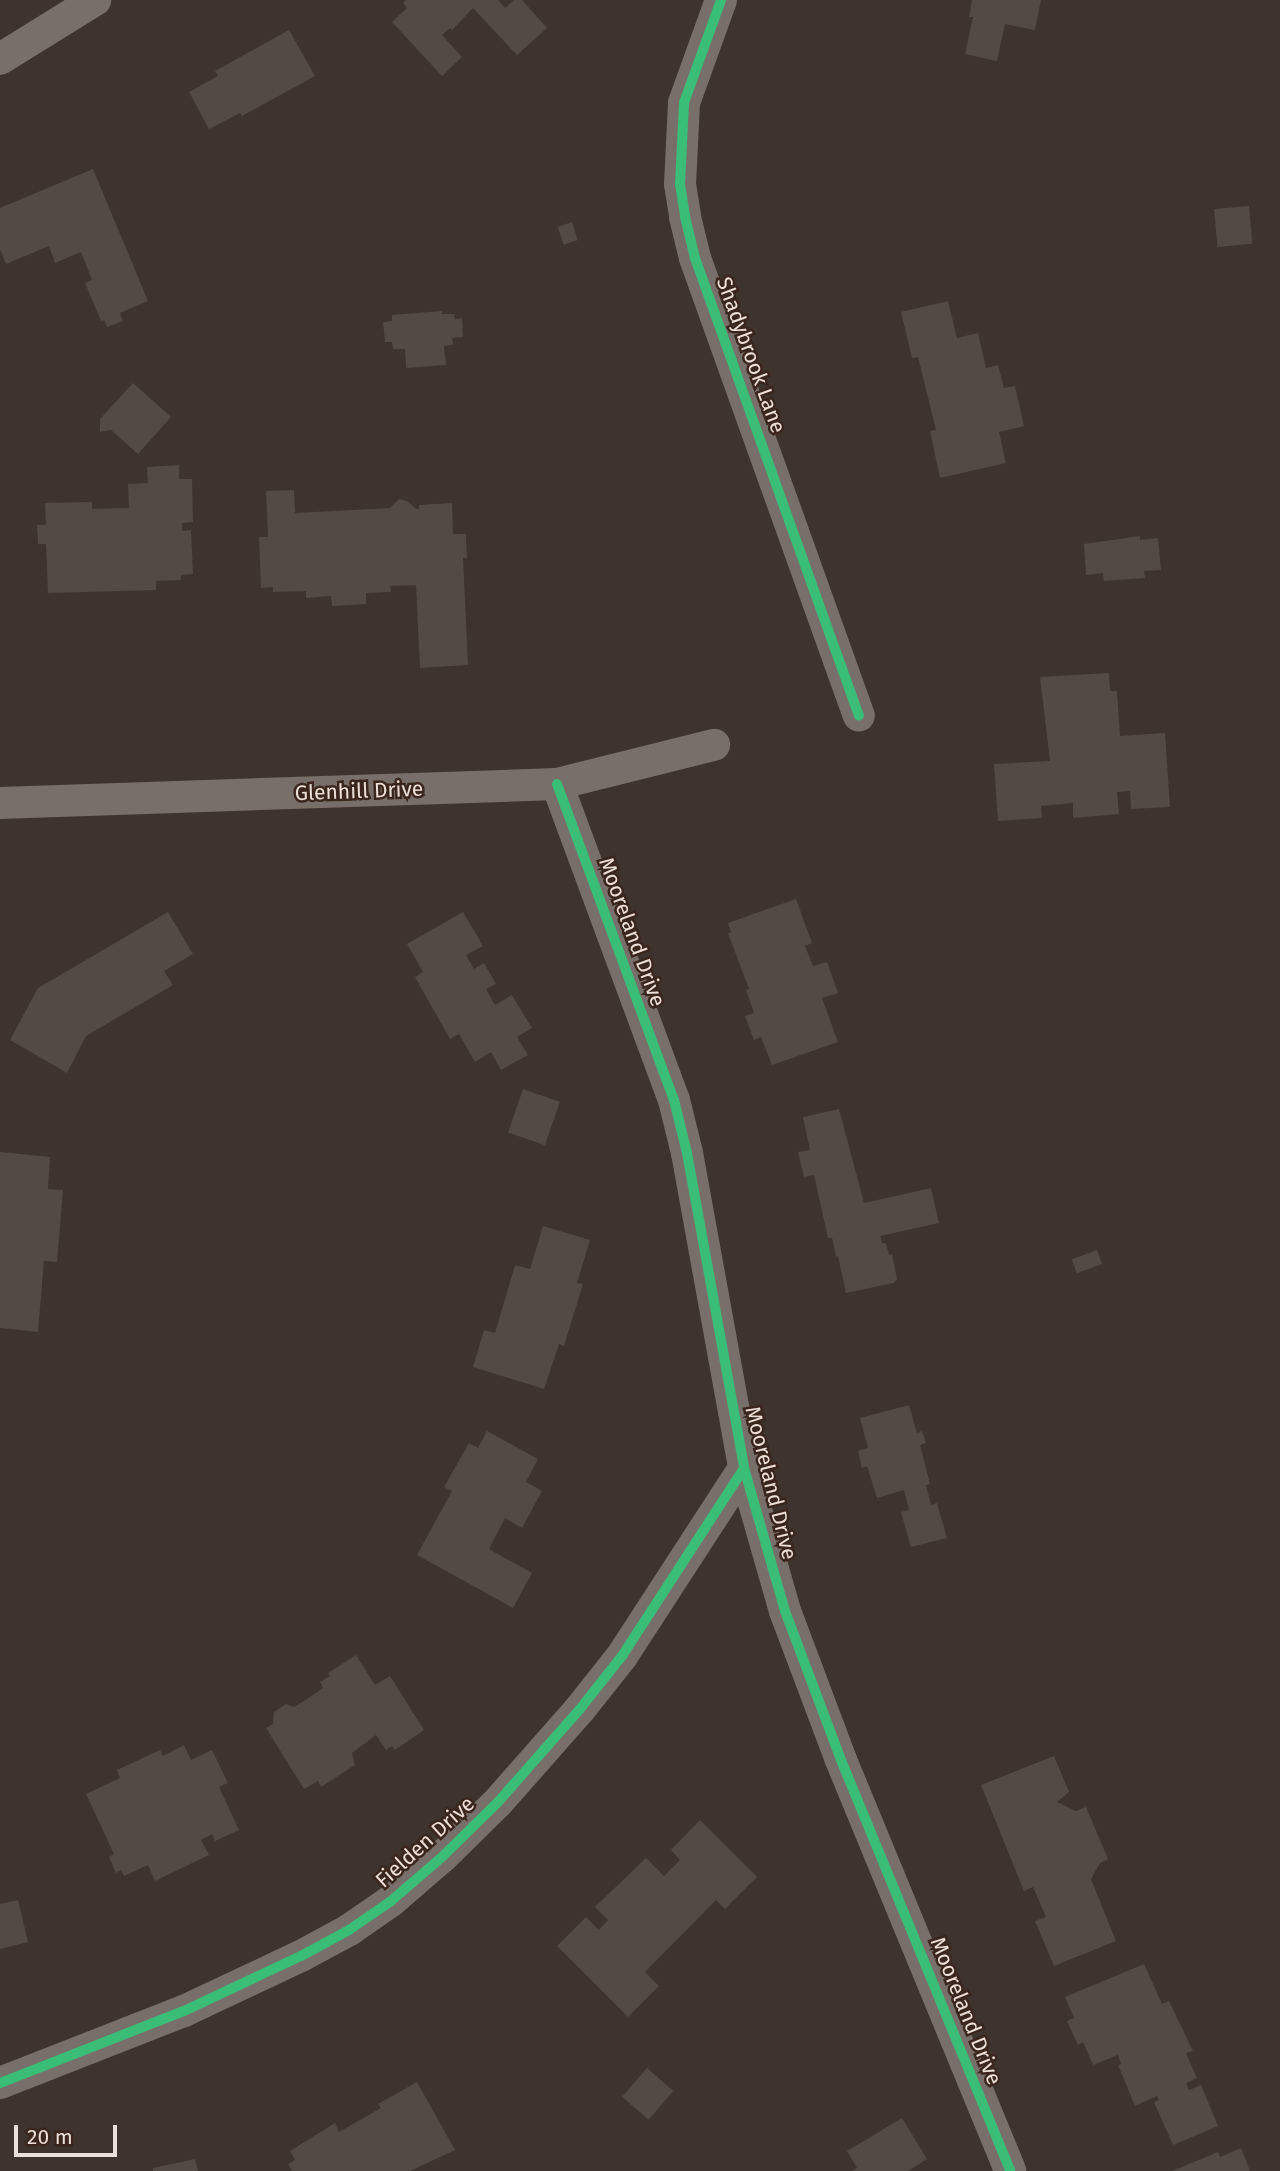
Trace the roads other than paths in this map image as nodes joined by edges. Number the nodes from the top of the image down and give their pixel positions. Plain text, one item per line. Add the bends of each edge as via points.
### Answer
1 (95, 0) edge
2 (721, 0) edge
3 (0, 59) edge
4 (859, 716) dead end
5 (714, 745) dead end
6 (557, 784) junction
7 (0, 803) edge
8 (744, 1468) junction
9 (0, 2083) edge
10 (1010, 2171) edge

1 - 3 street
2 - 4 street, Shadybrook Lane via 684,103 680,184 685,217 695,258
5 - 6 street, Glenhill Drive
6 - 7 street, Glenhill Drive
6 - 8 street, Mooreland Drive via 674,1100
8 - 9 street, Fielden Drive via 622,1656 588,1699 498,1802 391,1900 349,1930 208,2000
8 - 10 street, Mooreland Drive via 762,1542 799,1648

